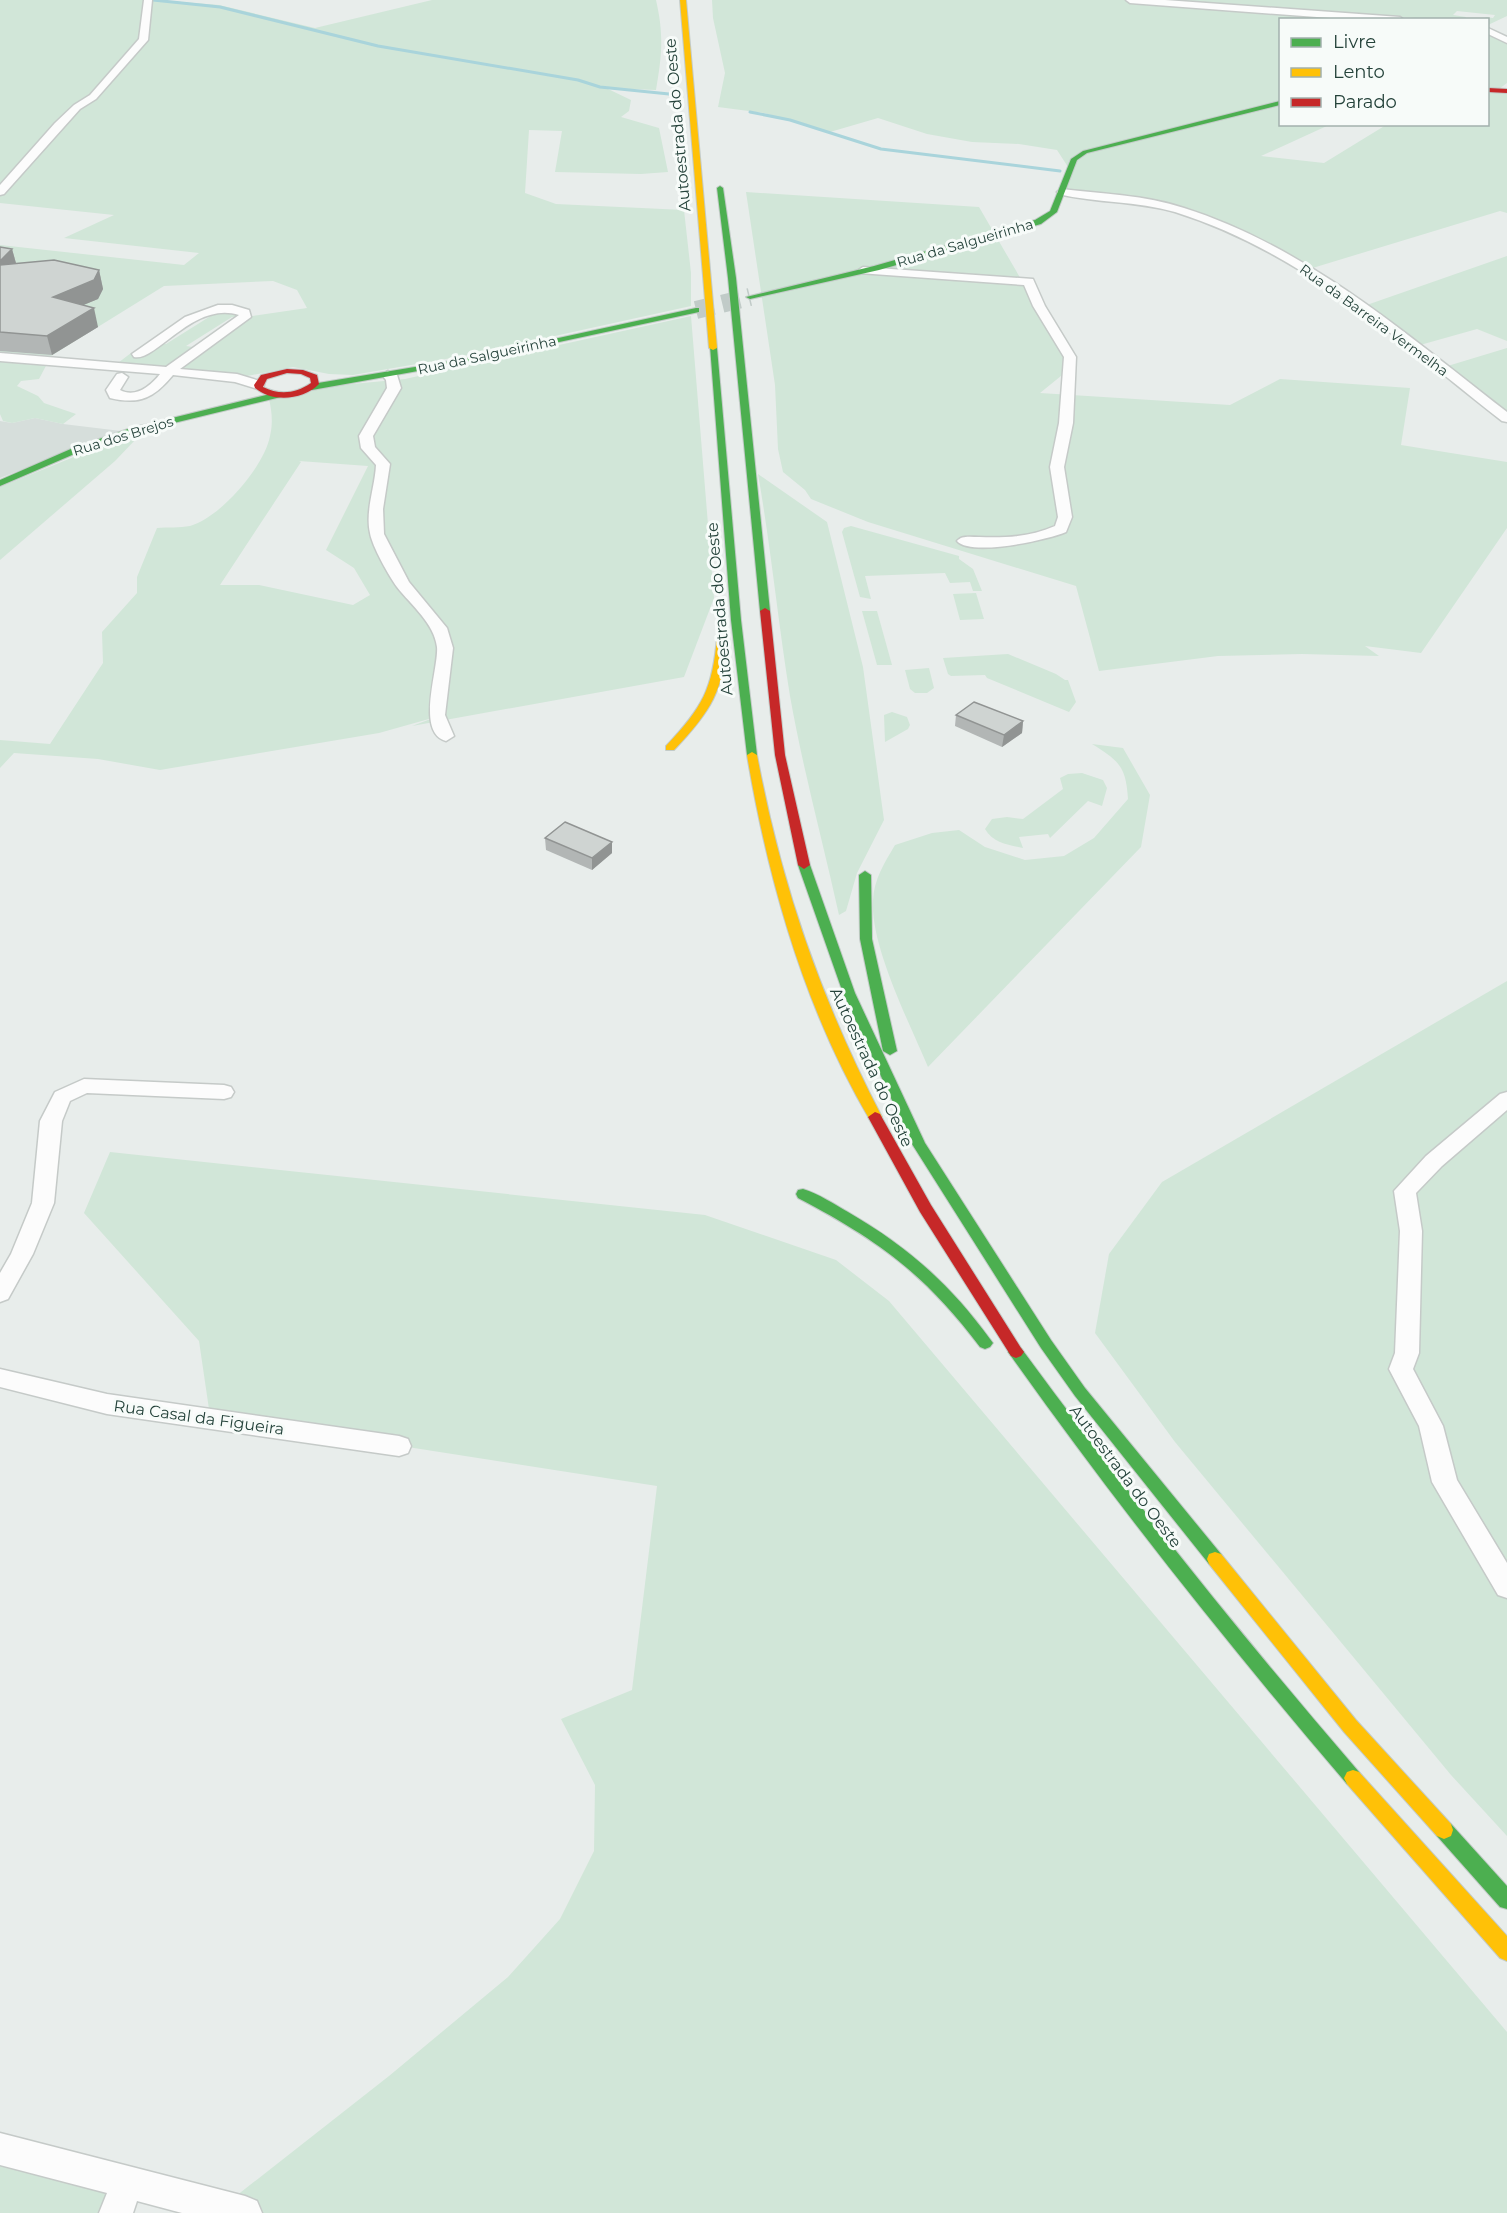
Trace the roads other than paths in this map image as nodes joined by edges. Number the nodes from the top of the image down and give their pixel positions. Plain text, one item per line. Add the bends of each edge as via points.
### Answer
1 (148, 0) edge
2 (683, 0) edge
3 (1130, 0) edge
4 (1373, 18) edge
5 (1489, 27) edge
6 (1507, 27) edge
7 (1489, 31) edge
8 (1507, 40) edge
9 (1489, 90) edge
10 (1507, 91) edge
11 (1279, 104) edge
12 (718, 173) dead end
13 (0, 192) edge
14 (1062, 192) junction
15 (863, 271) junction
16 (750, 297) tunnel mouth
17 (696, 310) tunnel mouth
18 (190, 354) junction
19 (0, 357) edge
20 (738, 357) junction
21 (168, 372) junction
22 (271, 374) junction
23 (387, 375) junction
24 (122, 377) dead end
25 (237, 378) junction
26 (313, 382) junction
27 (259, 387) junction
28 (278, 395) junction
29 (250, 401) junction
30 (1507, 417) edge
31 (765, 466) dead end
32 (0, 483) edge
33 (964, 541) dead end
34 (732, 579) junction
35 (446, 736) dead end
36 (670, 748) dead end
37 (866, 875) dead end
38 (224, 1092) dead end
39 (1507, 1100) edge
40 (904, 1111) junction
41 (803, 1194) dead end
42 (0, 1293) edge
43 (993, 1355) dead end
44 (0, 1378) edge
45 (1035, 1405) dead end
46 (1069, 1430) junction
47 (399, 1446) dead end
48 (1507, 1587) edge
49 (1507, 1900) edge
50 (1507, 1951) edge
51 (0, 2149) edge
52 (122, 2198) edge
53 (245, 2213) edge

1 - 13 street via 143,40 93,97 58,124
2 - 34 main road, Autoestrada do Oeste
3 - 4 street
5 - 6 street
7 - 8 street
9 - 10 main road
11 - 14 main road, Rua da Salgueirinha via 1085,152 1074,159
12 - 20 main road, Autoestrada do Oeste
14 - 15 main road, Rua da Salgueirinha via 1053,212 1038,222
14 - 30 street, Rua da Barreira Vermelha via 1176,209 1269,247 1341,293
15 - 16 main road, Rua da Salgueirinha
15 - 33 street via 1029,282 1070,357 1066,423 1058,467 1065,517 1061,529 1044,538
17 - 23 main road, Rua da Salgueirinha
18 - 18 street via 142,351 213,308 236,308 245,313 239,322
18 - 21 street
19 - 21 street
20 - 31 main road via 752,386
20 - 40 main road, Autoestrada do Oeste via 780,755 804,864 826,929 849,993
21 - 24 street via 152,391 127,397 113,390
21 - 25 street
22 - 25 street
22 - 26 main road via 296,371
22 - 27 main road via 264,377
23 - 26 main road, Rua da Salgueirinha
23 - 35 street via 394,388 366,436 368,448 383,464 376,509 377,534 402,583 439,628 445,648 437,715
25 - 27 street
26 - 28 main road, Rua da Salgueirinha via 298,394
27 - 28 main road
27 - 29 main road
28 - 29 main road, Rua dos Brejos
29 - 32 main road, Rua dos Brejos via 134,430
34 - 36 main road via 722,604 722,663 715,692 704,711
34 - 46 main road, Autoestrada do Oeste via 745,713 765,824 786,906 819,997 865,1097 925,1208
37 - 40 main road via 866,939
38 - 42 street via 84,1086 62,1097 51,1121 43,1203 22,1254
39 - 48 street via 1434,1161 1405,1191 1411,1231 1407,1353 1401,1369 1431,1426 1445,1482
40 - 49 main road, Autoestrada do Oeste via 919,1144 1080,1392 1350,1726
41 - 43 main road via 875,1232 906,1255 968,1318
44 - 47 street, Rua Casal da Figueira via 107,1404
45 - 46 main road
46 - 50 main road, Autoestrada do Oeste via 1257,1666
51 - 52 street
52 - 53 street

